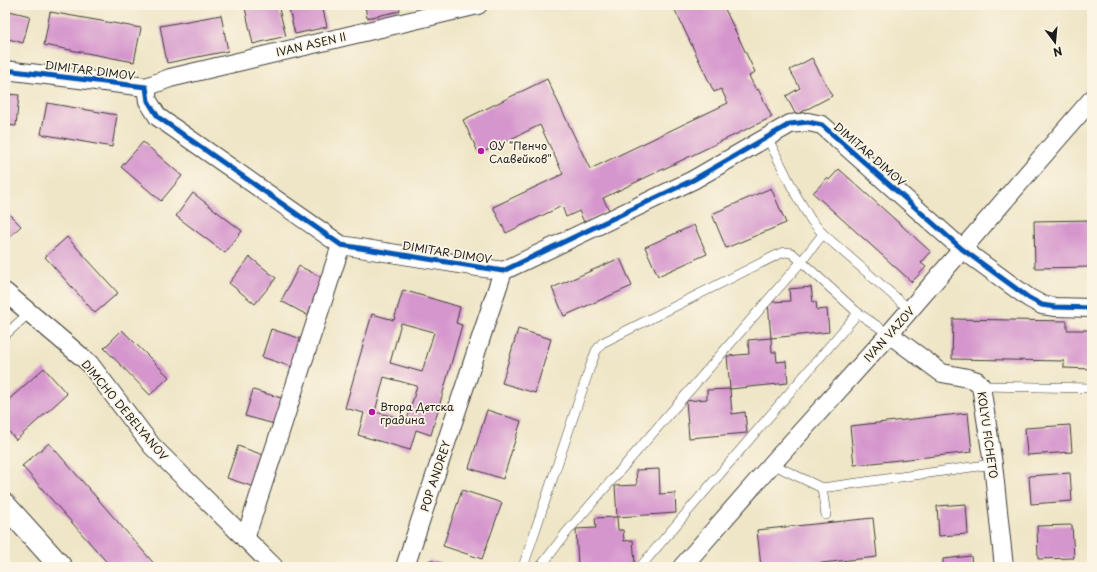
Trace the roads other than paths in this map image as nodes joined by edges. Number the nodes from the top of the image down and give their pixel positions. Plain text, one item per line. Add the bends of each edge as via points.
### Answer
1 (478, 5) edge
2 (423, 11) edge
3 (5, 70) edge
4 (146, 87) junction
5 (1092, 99) edge
6 (767, 137) junction
7 (823, 234) junction
8 (341, 245) junction
9 (962, 249) junction
10 (801, 262) junction
11 (502, 271) junction
12 (5, 292) edge
13 (1092, 308) edge
14 (910, 310) junction
15 (29, 313) junction
16 (858, 313) junction
17 (890, 334) junction
18 (5, 335) edge
19 (981, 386) junction
20 (1092, 388) edge
21 (772, 464) junction
22 (993, 464) junction
23 (822, 488) junction
24 (5, 505) edge
25 (826, 515) dead end
26 (245, 539) junction
27 (684, 566) edge
28 (61, 567) edge
29 (274, 567) edge
30 (405, 567) edge
31 (523, 567) edge
32 (539, 567) edge
33 (640, 567) edge
34 (1004, 567) edge

1 - 2 street, IVAN ASEN II
2 - 4 street, IVAN ASEN II via 170,78
3 - 4 street, DIMITAR DIMOV
4 - 8 street, DIMITAR DIMOV via 148,101 158,117
5 - 9 street, IVAN VAZOV
6 - 7 lane via 796,195
6 - 9 street, DIMITAR DIMOV via 790,124 808,122 822,125
6 - 11 street, DIMITAR DIMOV via 693,180
7 - 10 lane
7 - 14 lane
8 - 11 street, DIMITAR DIMOV
8 - 26 street
9 - 13 street, DIMITAR DIMOV via 1042,305
9 - 14 street, IVAN VAZOV
10 - 16 lane
10 - 31 lane via 792,253 778,254 602,343 596,350 590,367
10 - 32 lane
11 - 30 street, POP ANDREY
12 - 15 street, DIMCHO DEBELYANOV
14 - 17 street, IVAN VAZOV
15 - 18 lane
15 - 26 street, DIMCHO DEBELYANOV via 89,363 152,446
16 - 17 lane
16 - 33 lane
17 - 19 street, KOLYU FICHETO via 942,373 977,381
17 - 21 street, IVAN VAZOV
19 - 20 lane
19 - 22 street, KOLYU FICHETO
21 - 23 lane
21 - 27 street, IVAN VAZOV
22 - 23 lane
22 - 34 street, KOLYU FICHETO
23 - 25 lane
24 - 28 street
26 - 29 street, DIMCHO DEBELYANOV

